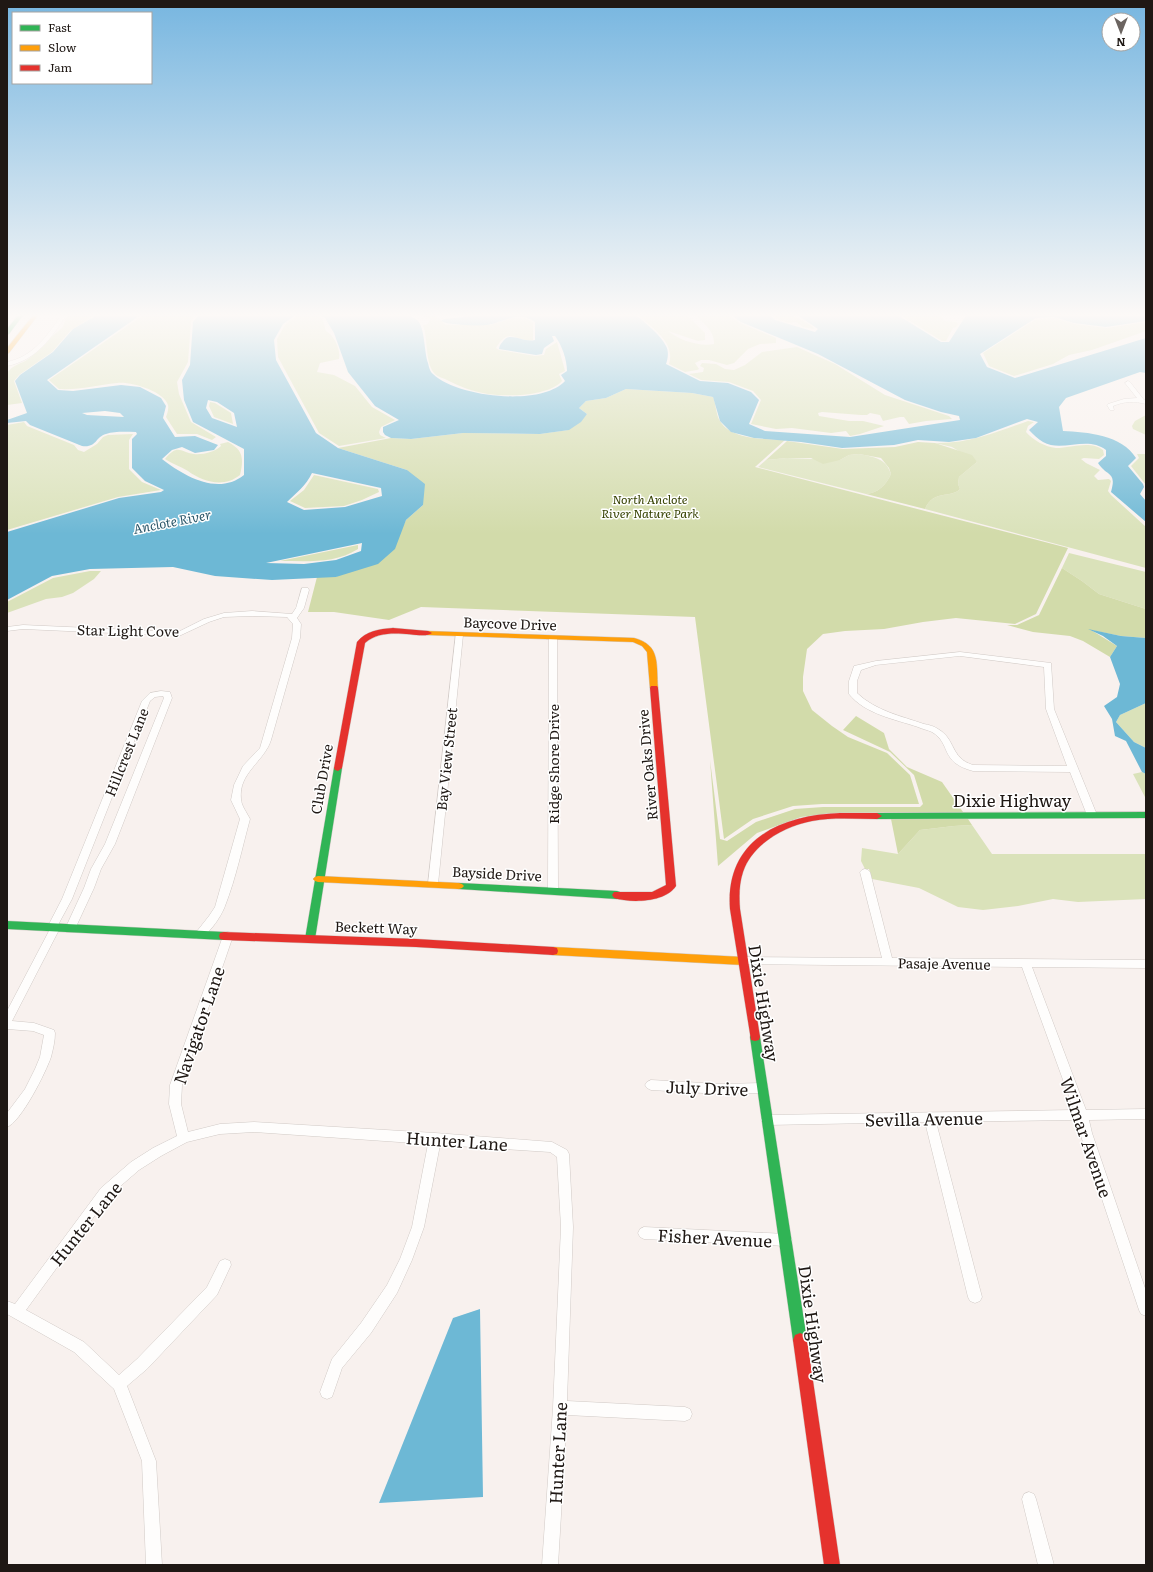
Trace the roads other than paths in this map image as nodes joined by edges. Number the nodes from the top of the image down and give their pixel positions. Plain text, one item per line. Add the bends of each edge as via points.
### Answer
1 (1132, 387) edge
2 (1144, 401) edge
3 (1112, 409) dead end
4 (306, 590) dead end
5 (294, 617) junction
6 (7, 629) edge
7 (374, 632) joint
8 (459, 635) junction
9 (553, 638) junction
10 (645, 644) joint
11 (1073, 769) junction
12 (1092, 815) junction
13 (1146, 815) edge
14 (865, 872) dead end
15 (318, 879) junction
16 (433, 884) junction
17 (671, 886) joint
18 (553, 890) junction
19 (7, 925) edge
20 (54, 928) junction
21 (70, 929) junction
22 (199, 935) junction
23 (228, 936) junction
24 (310, 938) junction
25 (743, 961) junction
26 (888, 962) junction
27 (1026, 964) junction
28 (1146, 964) edge
29 (7, 1021) edge
30 (7, 1025) edge
31 (651, 1085) dead end
32 (762, 1088) junction
33 (1146, 1114) edge
34 (1082, 1116) junction
35 (929, 1117) junction
36 (767, 1120) junction
37 (7, 1122) edge
38 (184, 1138) junction
39 (435, 1138) junction
40 (644, 1233) dead end
41 (786, 1240) junction
42 (225, 1265) dead end
43 (975, 1297) dead end
44 (12, 1310) edge
45 (1146, 1310) edge
46 (119, 1384) junction
47 (327, 1392) dead end
48 (560, 1408) junction
49 (685, 1414) dead end
50 (1029, 1499) dead end
51 (154, 1565) edge
52 (550, 1565) edge
53 (832, 1565) edge
54 (1046, 1565) edge

1 - 2 street
2 - 3 street via 1123,399 1110,405
4 - 5 street
5 - 6 street, Star Light Cove via 230,614 214,617 179,634 23,627
5 - 22 street via 297,624 296,638 264,749 246,768 238,784 236,800 245,819 219,910
7 - 8 main road, Baycove Drive
7 - 15 main road, Club Drive via 361,642
8 - 9 main road, Baycove Drive
8 - 16 street, Bay View Street
9 - 10 main road, Baycove Drive via 634,640
9 - 18 street, Ridge Shore Drive
10 - 17 main road, River Oaks Drive via 651,652
11 - 11 street via 962,766 955,761 945,741 936,731 875,711 861,703 853,694 857,668 876,663 960,654 1048,665 1050,709
11 - 12 street
12 - 13 main road, Dixie Highway
12 - 25 main road, Dixie Highway via 848,816 815,818 787,825 764,838 748,852 737,871 734,895
14 - 26 street
15 - 16 main road, Bayside Drive
15 - 24 main road, Club Drive
16 - 18 main road, Bayside Drive
17 - 18 main road, Bayside Drive via 665,892 650,897
19 - 20 main road, Beckett Way
20 - 21 main road, Beckett Way
20 - 21 street, Hillcrest Lane via 146,701 149,696 155,694 167,694 168,698 123,814
20 - 29 street
21 - 22 main road, Beckett Way
22 - 23 main road, Beckett Way
23 - 24 main road, Beckett Way
23 - 38 street, Navigator Lane via 176,1085 175,1104
24 - 25 main road, Beckett Way
25 - 26 street, Pasaje Avenue
25 - 32 main road, Dixie Highway
26 - 27 street, Pasaje Avenue
27 - 28 street, Pasaje Avenue
27 - 34 street, Wilmar Avenue
30 - 37 street via 34,1027 50,1033 49,1045 41,1066 22,1103
31 - 32 street, July Drive via 721,1089
32 - 36 main road, Dixie Highway
33 - 34 street, Sevilla Avenue
34 - 35 street, Sevilla Avenue
34 - 45 street, Wilmar Avenue
35 - 36 street, Sevilla Avenue
35 - 43 street
36 - 41 main road, Dixie Highway
38 - 39 street, Hunter Lane via 220,1129 254,1127
38 - 44 street, Hunter Lane via 135,1166 105,1192
39 - 47 street via 418,1227 406,1260 392,1289 366,1328 337,1364
39 - 48 street, Hunter Lane via 552,1147 563,1154 567,1227
40 - 41 street, Fisher Avenue
41 - 53 main road, Dixie Highway
42 - 46 street via 212,1291 142,1364
44 - 46 street via 79,1347
46 - 51 street via 149,1461
48 - 49 street
48 - 52 street, Hunter Lane
50 - 54 street

